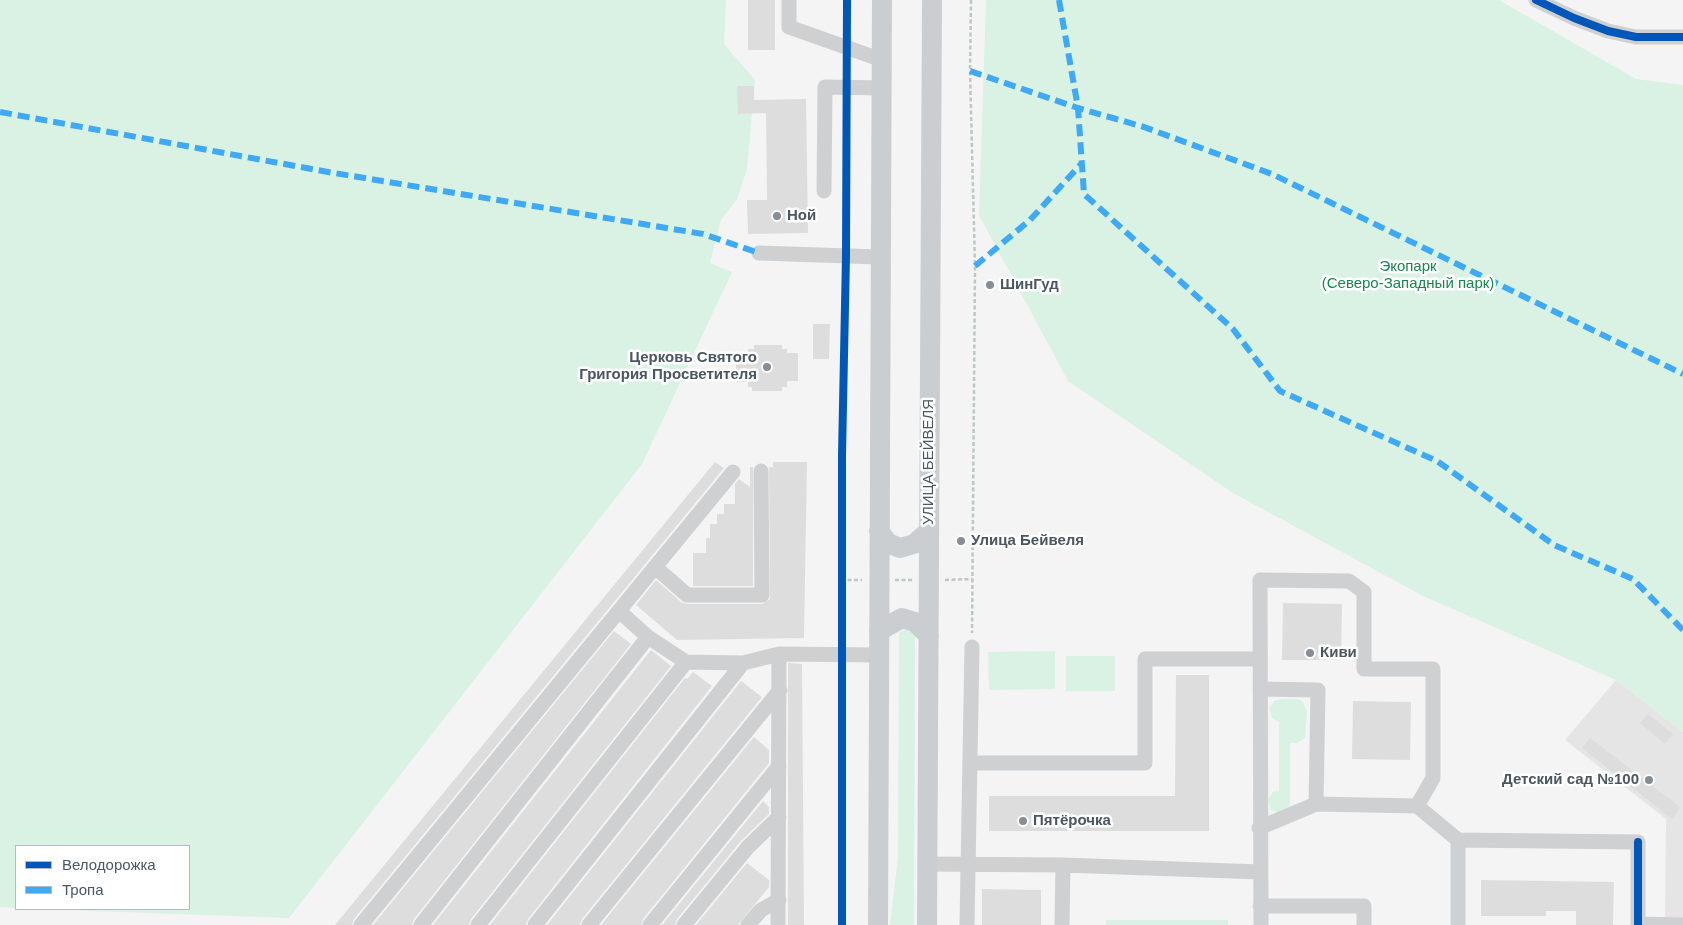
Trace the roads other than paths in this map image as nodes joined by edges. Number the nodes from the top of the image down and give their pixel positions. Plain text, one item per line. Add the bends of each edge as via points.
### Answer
1 (789, 0) edge
2 (882, 0) edge
3 (932, 0) edge
4 (1536, 0) edge
5 (1683, 38) edge
6 (882, 60) junction
7 (882, 88) junction
8 (824, 191) dead end
9 (759, 253) dead end
10 (880, 257) junction
11 (762, 471) dead end
12 (733, 472) dead end
13 (879, 531) junction
14 (929, 531) junction
15 (655, 567) junction
16 (619, 611) junction
17 (879, 630) junction
18 (929, 636) junction
19 (648, 637) junction
20 (972, 647) road end
21 (779, 654) junction
22 (879, 655) junction
23 (1260, 659) junction
24 (686, 662) junction
25 (743, 663) junction
26 (1260, 689) junction
27 (780, 690) junction
28 (972, 763) junction
29 (780, 766) junction
30 (1316, 804) junction
31 (1417, 806) junction
32 (779, 817) junction
33 (1260, 828) junction
34 (1458, 840) junction
35 (928, 864) junction
36 (1063, 864) junction
37 (967, 865) junction
38 (1261, 872) junction
39 (779, 900) junction
40 (1260, 906) junction
41 (361, 925) edge
42 (421, 925) edge
43 (478, 925) edge
44 (535, 925) edge
45 (589, 925) edge
46 (650, 925) edge
47 (684, 925) edge
48 (748, 925) edge
49 (778, 925) edge
50 (878, 925) edge
51 (927, 925) edge
52 (967, 925) edge
53 (1062, 925) edge
54 (1260, 925) edge
55 (1364, 925) edge
56 (1458, 925) edge
57 (1638, 925) edge
58 (1683, 925) edge

1 - 6 street via 789,27
2 - 6 main road
3 - 14 main road, УЛИЦА БЕЙВЕЛЯ
4 - 5 street via 1608,31 1636,37
6 - 7 main road
7 - 8 street via 825,87
7 - 10 main road
9 - 10 street
10 - 13 main road
11 - 15 street via 762,595 687,595
12 - 15 street
13 - 14 main road via 888,543 900,548 914,544
13 - 17 main road
14 - 18 main road, УЛИЦА БЕЙВЕЛЯ
15 - 16 street
16 - 19 street
16 - 41 street
17 - 18 main road via 902,618 915,622
17 - 22 main road
18 - 35 main road, УЛИЦА БЕЙВЕЛЯ
19 - 24 street
19 - 42 street
20 - 28 street
21 - 22 street
21 - 25 street
21 - 27 street
22 - 50 main road
23 - 26 street
23 - 28 street via 1145,659 1145,763
23 - 31 street via 1260,580 1349,581 1364,592 1364,669 1433,669 1432,778
24 - 25 street
24 - 43 street
25 - 44 street
26 - 30 street via 1318,690
26 - 33 street
27 - 29 street
27 - 45 street
28 - 37 street
29 - 32 street
29 - 46 street
30 - 31 street
30 - 33 street
31 - 34 street
32 - 39 street
32 - 47 street via 748,847
33 - 38 street
34 - 56 street
34 - 57 street via 1638,842
35 - 37 street
35 - 51 main road, УЛИЦА БЕЙВЕЛЯ
36 - 37 street
36 - 38 street
36 - 53 street
37 - 52 street
38 - 40 street
39 - 48 street via 761,910
39 - 49 street
40 - 54 street
40 - 55 street via 1364,906
57 - 58 street

